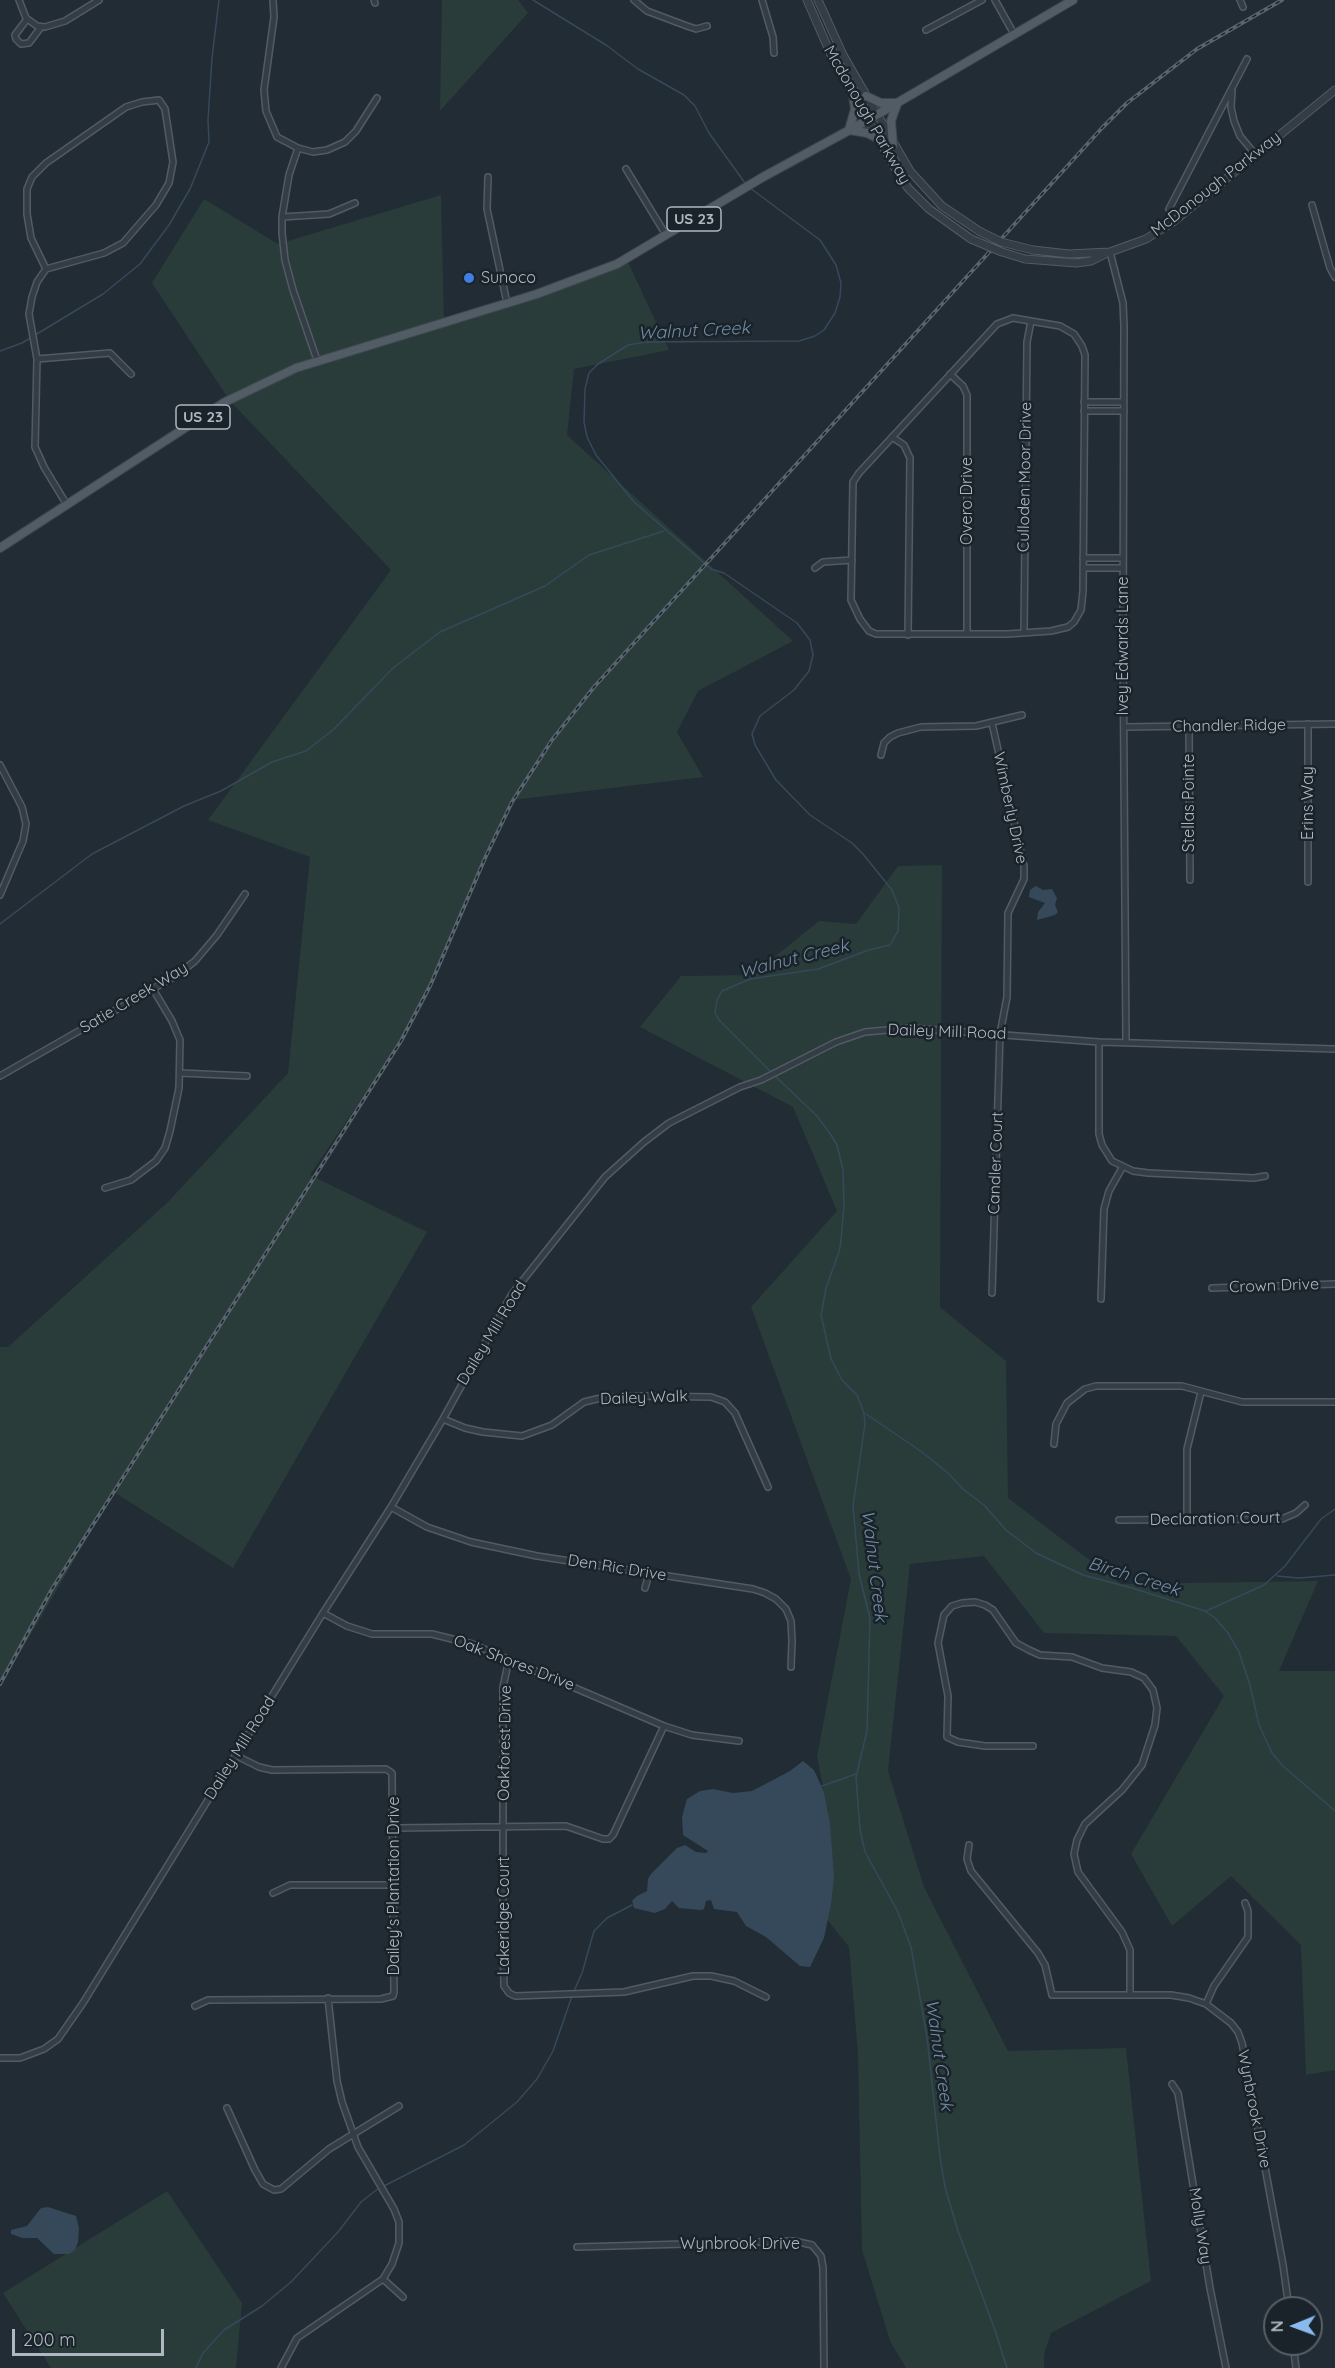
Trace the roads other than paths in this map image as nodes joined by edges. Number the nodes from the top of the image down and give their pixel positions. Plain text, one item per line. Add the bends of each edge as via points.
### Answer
1 (19, 0) edge
2 (99, 0) edge
3 (273, 0) edge
4 (634, 0) edge
5 (762, 0) edge
6 (807, 0) edge
7 (818, 0) edge
8 (982, 0) edge
9 (995, 0) edge
10 (1073, 0) edge
11 (1240, 0) edge
12 (1243, 8) dead end
13 (27, 19) junction
14 (707, 26) dead end
15 (41, 27) junction
16 (926, 30) dead end
17 (1014, 34) junction
18 (774, 53) dead end
19 (1247, 59) dead end
20 (1232, 88) junction
21 (1335, 90) edge
22 (853, 95) junction
23 (866, 96) junction
24 (377, 98) dead end
25 (897, 103) junction
26 (877, 115) junction
27 (868, 120) junction
28 (849, 130) junction
29 (879, 139) junction
30 (893, 145) junction
31 (298, 148) junction
32 (1255, 154) junction
33 (626, 169) dead end
34 (488, 177) dead end
35 (355, 203) dead end
36 (1312, 205) dead end
37 (1169, 209) dead end
38 (282, 217) junction
39 (666, 235) junction
40 (1110, 252) junction
41 (46, 269) junction
42 (1335, 277) edge
43 (507, 303) junction
44 (1031, 321) junction
45 (37, 359) junction
46 (317, 360) junction
47 (131, 374) dead end
48 (950, 374) junction
49 (1084, 402) junction
50 (1124, 402) junction
51 (1084, 411) junction
52 (1124, 411) junction
53 (892, 437) junction
54 (67, 505) junction
55 (0, 548) edge
56 (1083, 558) junction
57 (1123, 558) junction
58 (852, 560) junction
59 (1083, 567) junction
60 (815, 568) dead end
61 (1123, 568) junction
62 (1074, 622) junction
63 (1078, 628) dead end
64 (1024, 633) junction
65 (967, 634) junction
66 (908, 635) junction
67 (1022, 715) dead end
68 (992, 723) junction
69 (1308, 724) junction
70 (1335, 724) edge
71 (1189, 726) junction
72 (1124, 727) junction
73 (881, 755) dead end
74 (0, 765) edge
75 (1190, 880) dead end
76 (1308, 882) dead end
77 (245, 894) dead end
78 (0, 895) edge
79 (153, 989) junction
80 (1000, 1034) junction
81 (1125, 1041) junction
82 (1099, 1042) junction
83 (1335, 1049) edge
84 (180, 1073) junction
85 (0, 1076) edge
86 (247, 1076) dead end
87 (1122, 1168) junction
88 (1265, 1176) dead end
89 (105, 1188) dead end
90 (1335, 1284) edge
91 (1212, 1288) dead end
92 (992, 1293) dead end
93 (1101, 1299) dead end
94 (1201, 1392) junction
95 (1335, 1402) edge
96 (443, 1419) junction
97 (1054, 1444) dead end
98 (768, 1487) dead end
99 (1305, 1505) dead end
100 (391, 1507) junction
101 (1187, 1519) junction
102 (1119, 1520) dead end
103 (649, 1574) junction
104 (645, 1588) dead end
105 (323, 1613) junction
106 (509, 1659) junction
107 (791, 1667) dead end
108 (664, 1726) junction
109 (739, 1741) dead end
110 (1033, 1746) dead end
111 (235, 1755) junction
112 (504, 1826) junction
113 (394, 1828) junction
114 (969, 1845) dead end
115 (393, 1885) junction
116 (273, 1893) dead end
117 (1245, 1903) dead end
118 (1130, 1995) junction
119 (766, 1996) dead end
120 (328, 1998) junction
121 (1206, 2004) junction
122 (195, 2006) dead end
123 (0, 2058) edge
124 (1172, 2084) dead end
125 (399, 2106) dead end
126 (227, 2108) dead end
127 (353, 2136) junction
128 (577, 2247) dead end
129 (383, 2279) junction
130 (1287, 2296) edge
131 (403, 2297) dead end
132 (281, 2368) edge
133 (824, 2368) edge
134 (1226, 2368) edge

1 - 13 street
2 - 15 street via 65,21
3 - 31 street via 264,90 266,111 277,137
4 - 14 street via 647,11 687,26
5 - 18 street
6 - 22 street, Mcdonough Parkway
7 - 23 street, McDonough Parkway
8 - 16 street
9 - 17 street
10 - 17 main road, US 23
11 - 12 street
13 - 15 street
13 - 15 street via 16,32 21,44 29,43
17 - 25 main road, US 23
19 - 20 street
20 - 32 street via 1233,121
20 - 37 street
21 - 32 street, McDonough Parkway
22 - 27 street, Mcdonough Parkway
22 - 28 main road via 855,109
23 - 25 main road via 881,103
23 - 26 street, McDonough Parkway
24 - 31 street via 345,142 313,152
25 - 26 main road, US 23
25 - 30 main road via 891,121
26 - 27 main road, US 23
26 - 30 street, McDonough Parkway
27 - 28 main road, US 23
27 - 29 street, Mcdonough Parkway
28 - 29 main road
28 - 39 main road, US 23
29 - 40 street, Mcdonough Parkway, bridge via 914,194 971,239 1025,259 1076,263
30 - 40 street, McDonough Parkway, bridge via 934,199 978,231 1001,242 1033,249 1069,254
31 - 38 street
32 - 40 street, McDonough Parkway via 1156,233
33 - 39 street
34 - 43 street via 487,209
35 - 38 street via 329,214
36 - 42 street
38 - 46 street via 285,260
39 - 43 main road, US 23 via 590,276
40 - 50 street, Ivey Edwards Lane via 1123,303
41 - 41 street via 30,232 27,214 27,189 32,177 126,107 159,100 165,109 172,162 169,183 156,205 123,243 104,253
41 - 45 street via 37,282 29,314
43 - 46 main road, US 23
44 - 48 street via 1010,318 997,324
44 - 49 street via 1060,326 1078,339 1085,355
44 - 64 street, Culloden Moor Drive via 1027,342
45 - 47 street via 110,353
45 - 54 street via 35,447
46 - 54 main road, US 23 via 225,402
48 - 53 street
48 - 65 street, Overo Drive via 967,395
49 - 50 street
49 - 51 street
50 - 52 street, Ivey Edwards Lane
51 - 52 street
51 - 56 street
52 - 57 street, Ivey Edwards Lane
53 - 58 street via 853,482
53 - 66 street via 904,445 910,458
54 - 55 main road, US 23
56 - 57 street
56 - 59 street
57 - 61 street, Ivey Edwards Lane
58 - 60 street via 823,562
58 - 66 street via 851,600 860,619 876,634
59 - 61 street
59 - 62 street via 1081,610
61 - 72 street, Ivey Edwards Lane
62 - 63 street
62 - 64 street via 1051,631
64 - 65 street
65 - 66 street
67 - 68 street
68 - 73 street via 921,727 898,733 884,743
68 - 80 street, Wimberly Drive via 1024,866 1024,879 1008,914 1007,997
69 - 70 street, Chandler Ridge
69 - 71 street, Chandler Ridge
69 - 76 street, Erins Way
71 - 72 street, Chandler Ridge
71 - 75 street, Stellas Pointe
72 - 81 street, Ivey Edwards Lane
74 - 78 street via 22,807 26,824 16,862
77 - 79 street, Satie Creek Way via 195,961
79 - 84 street via 180,1040
79 - 85 street, Satie Creek Way
80 - 82 street, Dailey Mill Road
80 - 92 street, Candler Court
80 - 96 street, Dailey Mill Road via 910,1028 865,1032 836,1042 669,1124 605,1177 512,1294
81 - 82 street, Dailey Mill Road
81 - 83 street, Dailey Mill Road
82 - 87 street via 1099,1134 1107,1156
84 - 86 street
84 - 89 street via 165,1148 156,1161 131,1180
87 - 88 street via 1148,1173
87 - 93 street via 1104,1209
90 - 91 street, Crown Drive
94 - 95 street via 1242,1402
94 - 97 street via 1160,1385 1085,1389 1061,1411
94 - 101 street via 1187,1449
96 - 98 street, Dailey Walk via 483,1432 522,1436 552,1425 584,1402 600,1398 711,1397 725,1402 735,1413
96 - 100 street, Dailey Mill Road
99 - 101 street, Declaration Court via 1282,1519
100 - 103 street, Den Ric Drive via 427,1527 471,1542
100 - 105 street, Dailey Mill Road
101 - 102 street, Declaration Court
103 - 104 street
103 - 107 street, Den Ric Drive via 753,1589 776,1599 786,1609 790,1621
105 - 106 street, Oak Shores Drive via 372,1634 432,1634
105 - 111 street, Dailey Mill Road
106 - 108 street, Oak Shores Drive
106 - 112 street, Oakforest Drive via 503,1687
108 - 109 street, Oak Shores Drive
108 - 112 street via 609,1839 566,1826
110 - 118 street via 985,1746 947,1737 948,1695 939,1643 944,1615 952,1606 975,1602 985,1605 993,1610 1016,1643 1029,1650 1131,1672 1144,1678 1153,1690 1155,1725 1142,1765 1085,1824 1074,1854 1078,1872 1122,1932 1130,1950
111 - 113 street, Dailey's Plantation Drive via 272,1770 389,1770 393,1778
111 - 123 street, Dailey Mill Road via 58,2039 31,2055
112 - 113 street
112 - 119 street, Lakeridge Court via 504,1986 508,1993 515,1996 624,1992 693,1976 711,1976 734,1981
113 - 115 street, Dailey's Plantation Drive
114 - 118 street, Wynbrook Drive via 967,1859 971,1871 1038,1953 1052,1995
115 - 116 street via 290,1885
115 - 120 street, Dailey's Plantation Drive via 393,1996
117 - 121 street via 1248,1937
118 - 121 street, Wynbrook Drive via 1171,1995
120 - 122 street, Dailey's Plantation Drive via 208,2000
120 - 127 street via 337,2081
121 - 130 street, Wynbrook Drive via 1231,2023 1242,2043
124 - 134 street, Molly Way via 1178,2093
125 - 127 street
126 - 127 street via 263,2184 274,2190 281,2189 316,2159
127 - 129 street via 391,2200 399,2222 396,2254
128 - 133 street, Wynbrook Drive via 794,2241 812,2245 821,2256 823,2268
129 - 131 street
129 - 132 street via 297,2338

